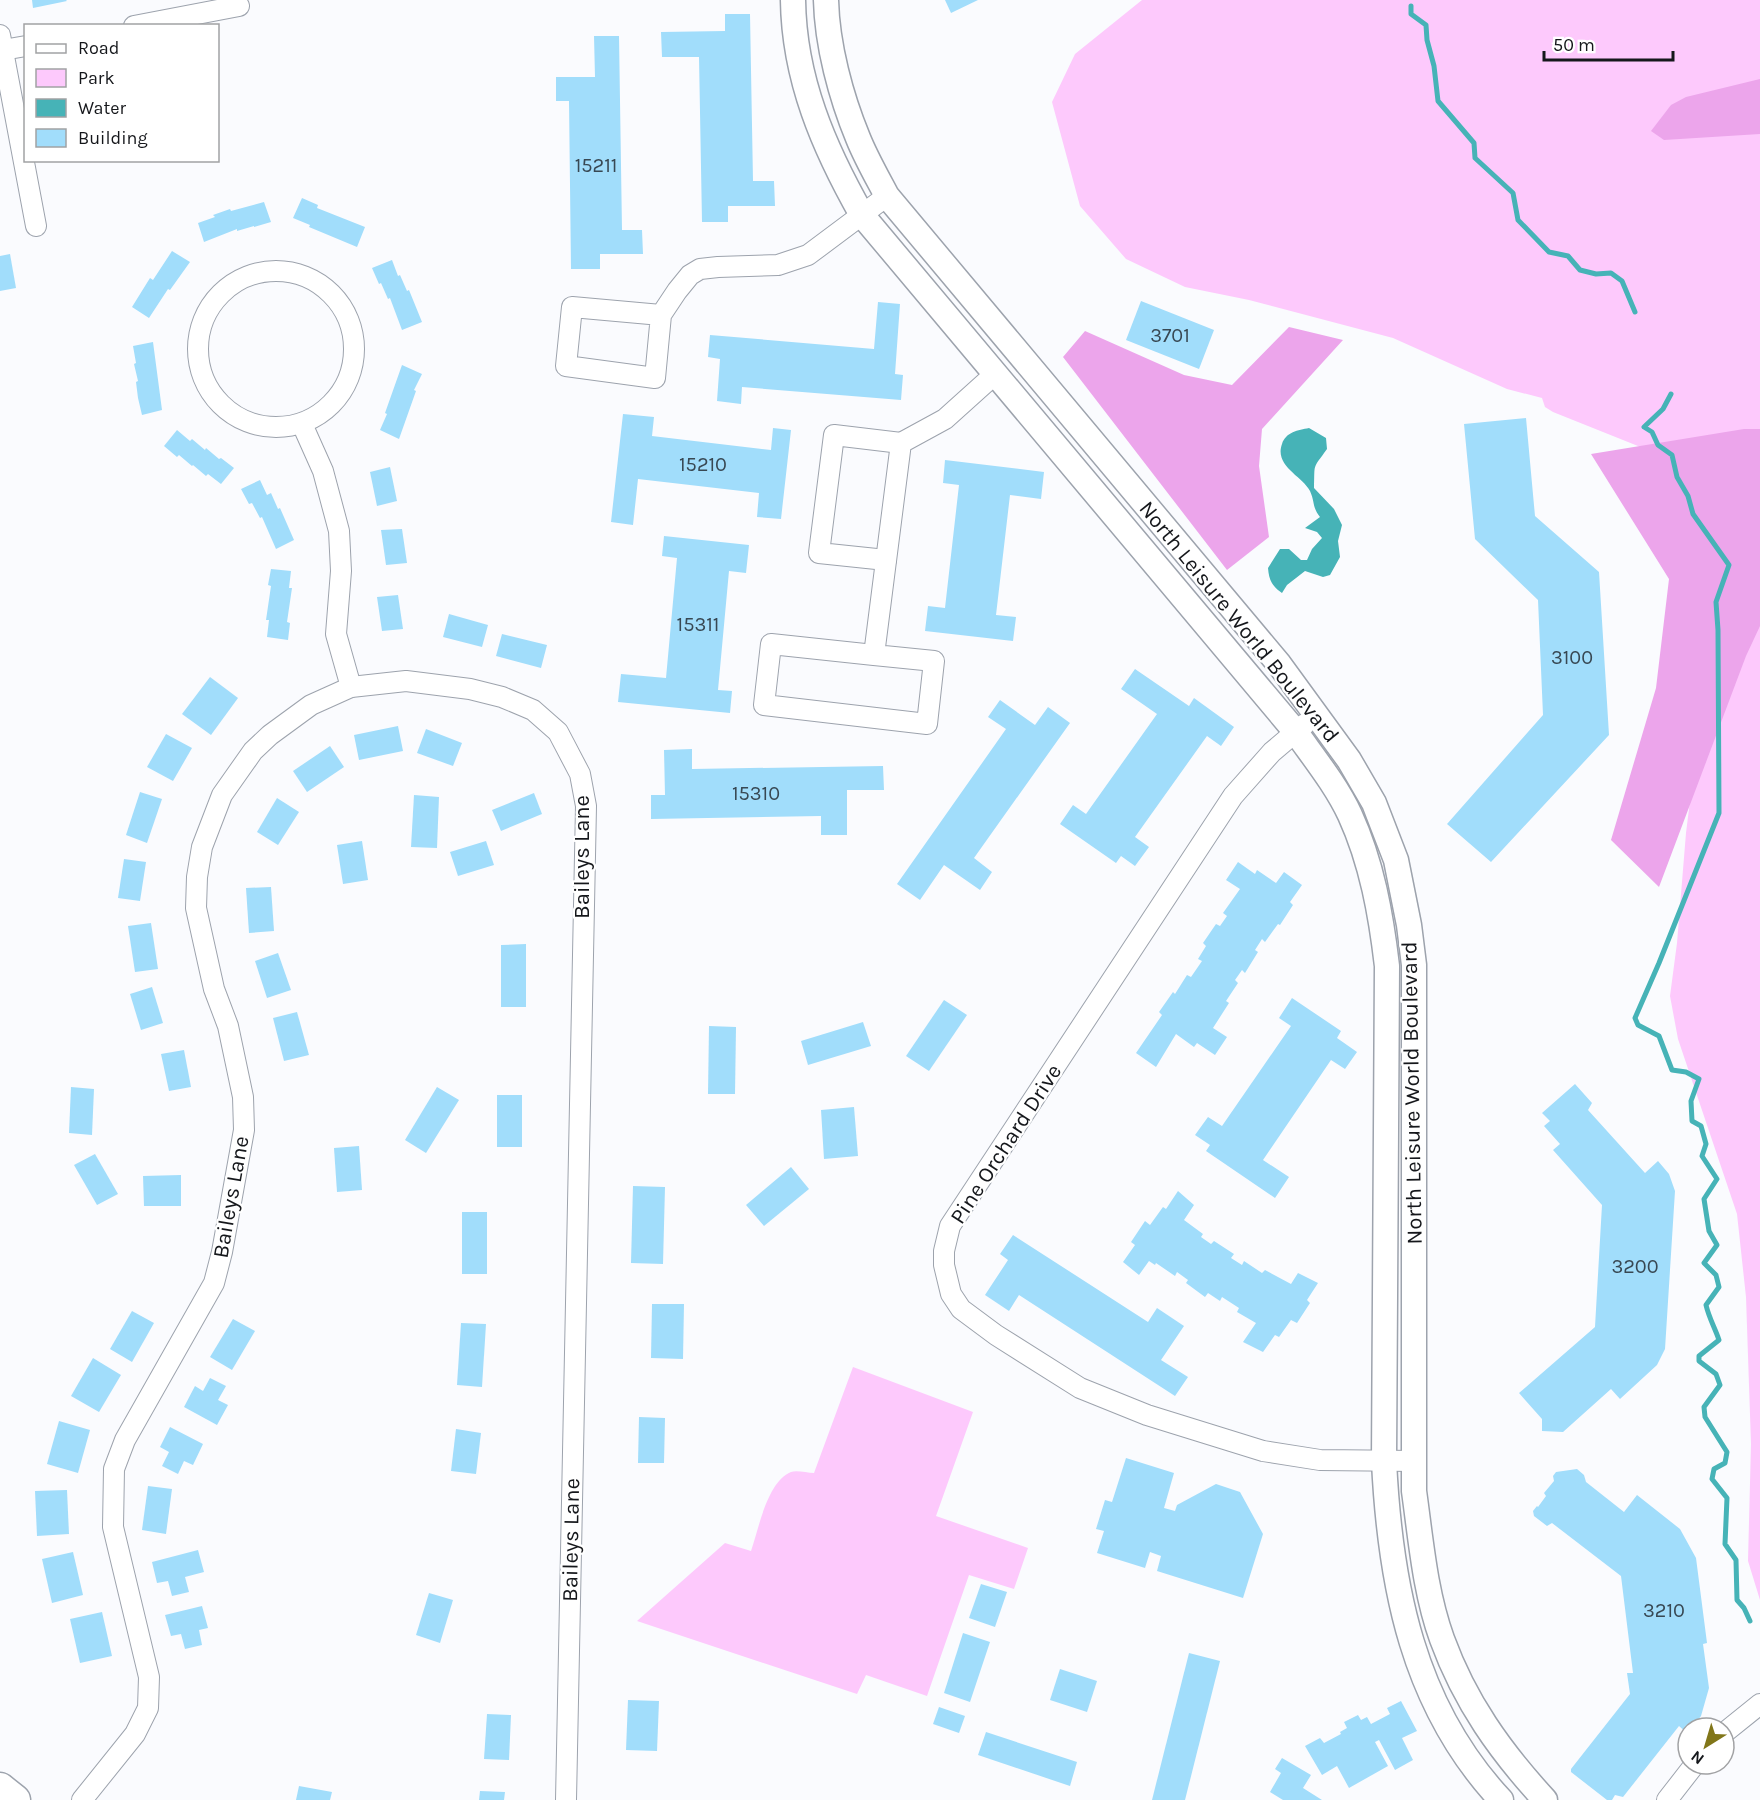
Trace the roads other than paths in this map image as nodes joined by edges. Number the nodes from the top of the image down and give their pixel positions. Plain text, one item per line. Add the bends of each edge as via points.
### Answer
1 (793, 0) edge
2 (826, 0) edge
3 (239, 6) dead end
4 (144, 24) edge
5 (2, 42) edge
6 (24, 46) edge
7 (24, 161) edge
8 (24, 162) edge
9 (887, 196) junction
10 (861, 215) junction
11 (36, 226) dead end
12 (661, 315) junction
13 (995, 374) junction
14 (302, 424) junction
15 (901, 443) junction
16 (886, 560) junction
17 (874, 655) junction
18 (351, 687) junction
19 (1317, 715) junction
20 (1295, 731) junction
21 (1384, 1461) junction
22 (1415, 1461) junction
23 (1760, 1704) edge
24 (1736, 1723) edge
25 (1686, 1776) edge
26 (0, 1788) edge
27 (15, 1800) edge
28 (82, 1800) edge
29 (566, 1800) edge
30 (1501, 1800) edge
31 (1545, 1800) edge
32 (1667, 1800) edge

1 - 10 street, North Leisure World Boulevard via 798,56 810,104
2 - 9 street, North Leisure World Boulevard via 831,47 847,111
3 - 4 street
5 - 6 street
5 - 7 street
8 - 11 street
9 - 10 street
9 - 19 street, North Leisure World Boulevard via 1279,664
10 - 12 street via 808,255 778,265 700,269 683,283
10 - 13 street, North Leisure World Boulevard
12 - 12 street via 655,378 566,366 572,308
13 - 15 street via 945,419
13 - 20 street, North Leisure World Boulevard
14 - 14 street via 339,397 352,372 355,344 344,309 318,282 282,270 258,272 235,281 214,299 201,322 197,355 204,382 234,416 264,427
14 - 18 street via 323,471 339,531 336,634
15 - 16 street
15 - 16 street via 834,435 819,553
16 - 17 street
17 - 17 street via 771,644 764,705 927,724 934,661
18 - 28 street, Baileys Lane via 311,705 254,751 222,795 202,847 196,877 196,908 214,989 228,1026 243,1097 244,1130 214,1283 125,1440 114,1469 113,1527 148,1677 148,1708 135,1734
18 - 29 street, Baileys Lane via 406,681 502,697 533,710 558,732 580,774 586,806
19 - 20 street, Pine Orchard Drive
19 - 22 street, North Leisure World Boulevard via 1374,803 1396,860 1409,925 1414,965
20 - 21 street, North Leisure World Boulevard via 1350,815 1370,867 1388,966
20 - 21 street, Pine Orchard Drive via 1233,796 950,1226 944,1265 951,1294 961,1309 1080,1388 1263,1451 1320,1460
21 - 22 street, Pine Orchard Drive
21 - 30 street, North Leisure World Boulevard via 1394,1574 1413,1649 1455,1738
22 - 31 street, North Leisure World Boulevard via 1414,1491 1424,1566 1442,1638 1465,1692 1488,1730
23 - 24 street
25 - 32 street
26 - 27 main road

